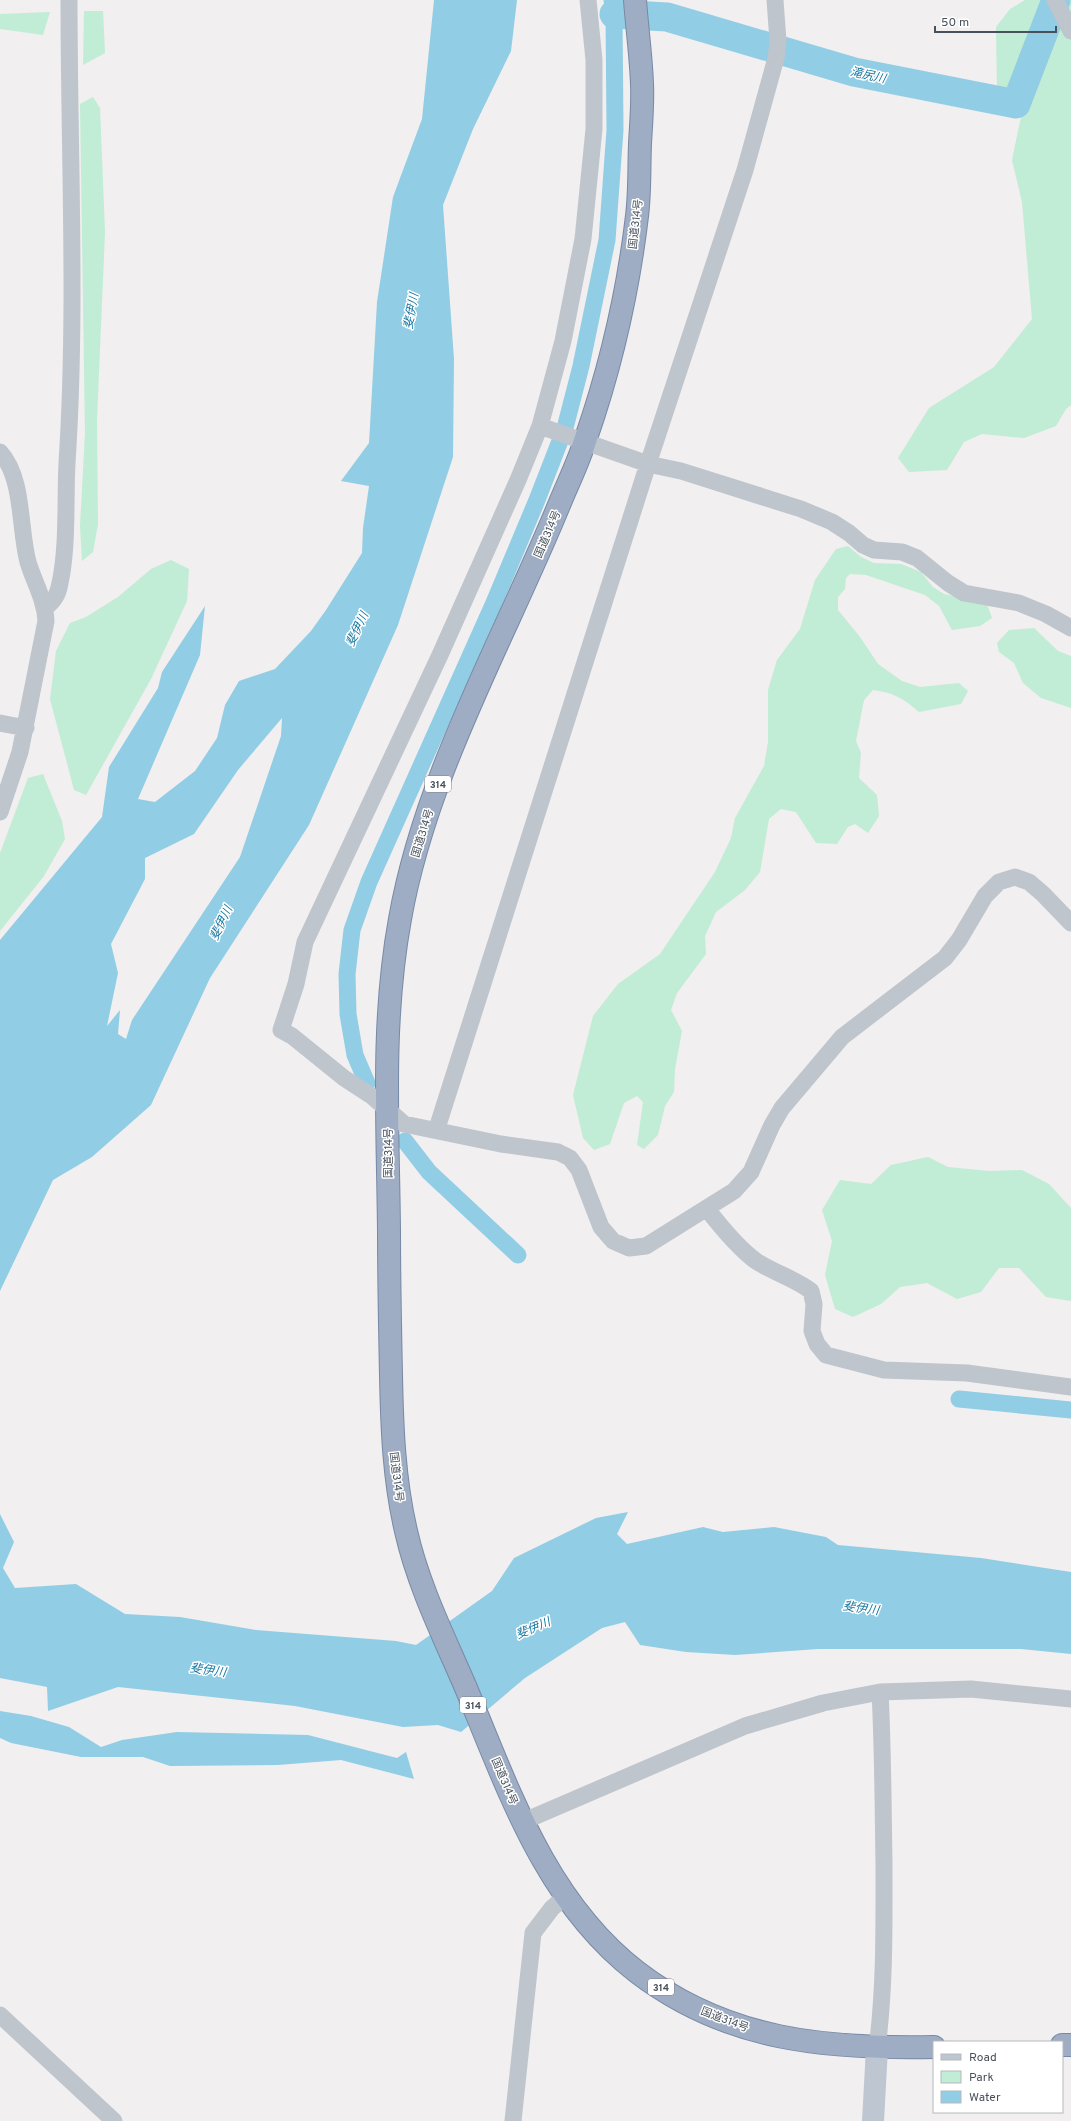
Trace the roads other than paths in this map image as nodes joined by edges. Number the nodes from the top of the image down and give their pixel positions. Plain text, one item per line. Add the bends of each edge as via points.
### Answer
1 (69, 0) edge
2 (588, 0) edge
3 (635, 0) edge
4 (775, 0) edge
5 (1055, 0) edge
6 (1071, 31) edge
7 (540, 426) junction
8 (585, 442) junction
9 (0, 452) edge
10 (648, 464) junction
11 (45, 608) junction
12 (1071, 628) edge
13 (0, 723) edge
14 (26, 728) junction
15 (0, 812) edge
16 (1071, 923) edge
17 (388, 1112) junction
18 (438, 1131) junction
19 (707, 1209) junction
20 (1071, 1387) edge
21 (880, 1692) junction
22 (1071, 1699) edge
23 (520, 1818) junction
24 (565, 1898) junction
25 (0, 2016) edge
26 (933, 2047) edge
27 (877, 2048) junction
28 (114, 2121) edge
29 (513, 2121) edge
30 (872, 2121) edge

1 - 11 street via 73,277 65,542 56,599
2 - 7 street via 594,60 594,129 583,239 563,341
3 - 8 highway, 国道314号 / 314 via 642,84 638,212 616,341
4 - 10 street via 778,41 776,58 745,170
5 - 6 street
7 - 8 street
7 - 17 street via 466,597 305,942 296,984 281,1030 373,1097
8 - 10 street
8 - 17 highway, 国道314号 / 314 via 540,552 456,740 432,799 412,865 400,915 393,962 388,1026
9 - 11 street via 14,476 28,562
10 - 12 street via 681,471 801,509 832,522 863,546 874,550 902,552 918,558 964,593 1019,603
10 - 18 street
11 - 14 street via 46,621
13 - 14 street
14 - 15 street via 14,775
16 - 19 street via 1029,882 1015,877 999,882 985,896 959,940 945,958 842,1037 782,1108 751,1172 734,1191
17 - 18 street via 404,1124
17 - 23 highway, 国道314号 / 314 via 391,1391 396,1476 407,1535 427,1595
18 - 19 street via 558,1152 570,1158 579,1170 602,1227 613,1241 629,1248 646,1246
19 - 20 street via 757,1262 811,1291 814,1304 812,1331 817,1344 826,1355 884,1370 967,1373
21 - 22 street via 971,1690
21 - 23 street via 823,1703 745,1726
21 - 27 street via 883,1745 884,1933 883,2001
23 - 24 highway, 国道314号 / 314
24 - 27 highway, 国道314号 / 314 via 595,1933 638,1973 690,2006 741,2027 785,2038 838,2046
24 - 29 street via 552,1908 534,1932
25 - 28 street
26 - 27 highway, 国道314号 / 314
27 - 30 main road

